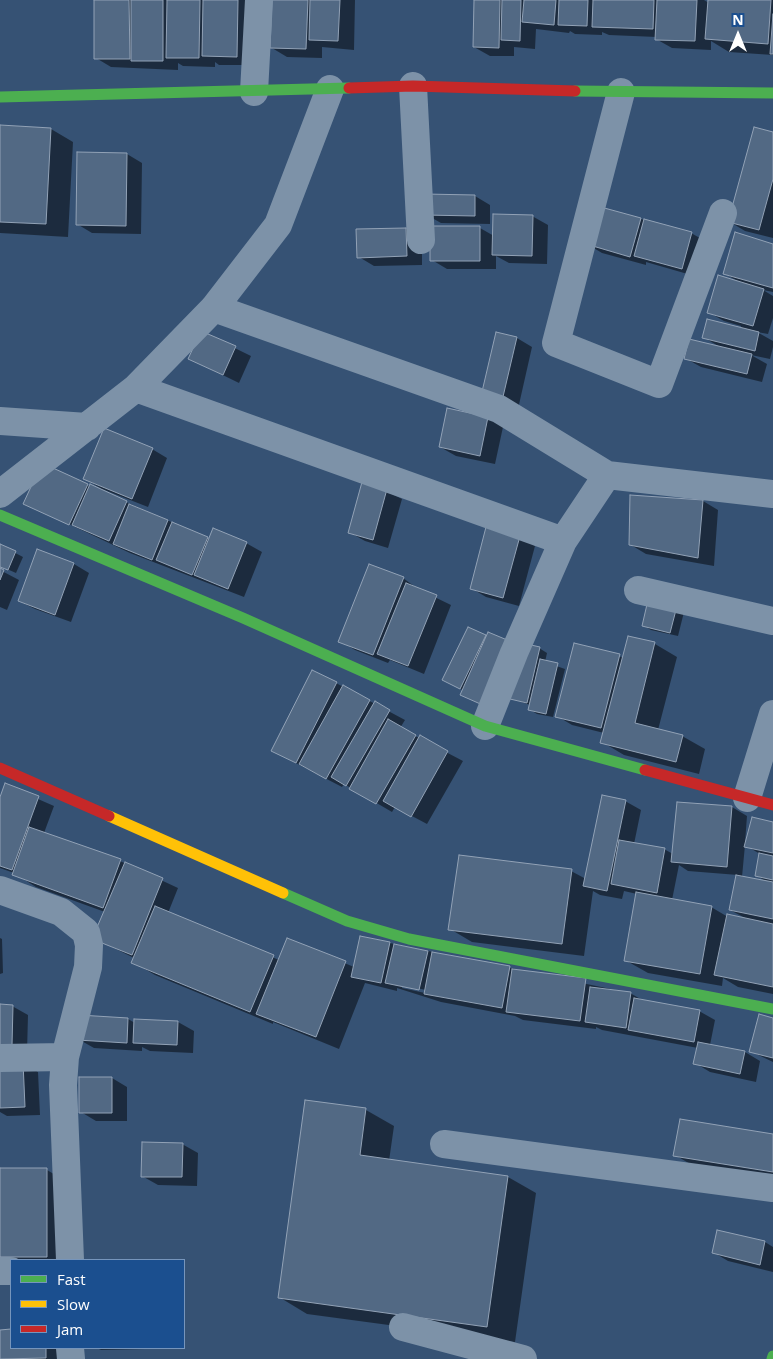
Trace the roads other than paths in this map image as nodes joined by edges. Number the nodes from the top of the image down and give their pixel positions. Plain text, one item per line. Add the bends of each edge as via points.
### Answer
1 (259, 0) edge
2 (413, 86) junction
3 (330, 89) junction
4 (254, 92) junction
5 (621, 92) junction
6 (773, 93) edge
7 (0, 97) edge
8 (723, 213) dead end
9 (421, 240) dead end
10 (214, 308) junction
11 (136, 388) junction
12 (0, 421) edge
13 (87, 426) junction
14 (608, 475) junction
15 (0, 494) edge
16 (773, 494) edge
17 (0, 515) edge
18 (563, 541) junction
19 (638, 590) dead end
20 (773, 621) edge
21 (773, 714) edge
22 (485, 726) junction
23 (0, 768) edge
24 (747, 798) junction
25 (773, 805) edge
26 (0, 890) edge
27 (773, 1009) edge
28 (65, 1057) junction
29 (0, 1058) edge
30 (444, 1144) dead end
31 (773, 1188) edge
32 (70, 1259) edge
33 (403, 1327) dead end
34 (523, 1359) edge

1 - 4 street
2 - 3 street
2 - 5 street
2 - 9 street
3 - 4 street
3 - 10 street via 278,226
4 - 7 street
5 - 6 street
5 - 8 street via 556,343 658,384
10 - 11 street
10 - 14 street via 499,409
11 - 13 street
11 - 18 street
12 - 13 street
13 - 15 street
14 - 16 street
14 - 18 street
17 - 22 street
18 - 22 street
19 - 20 street
21 - 24 street
22 - 24 street
23 - 27 street via 347,921 409,939
24 - 25 street
26 - 28 street via 61,912 86,932 90,945 88,967
28 - 29 street
28 - 32 street via 63,1086
30 - 31 street
33 - 34 street

